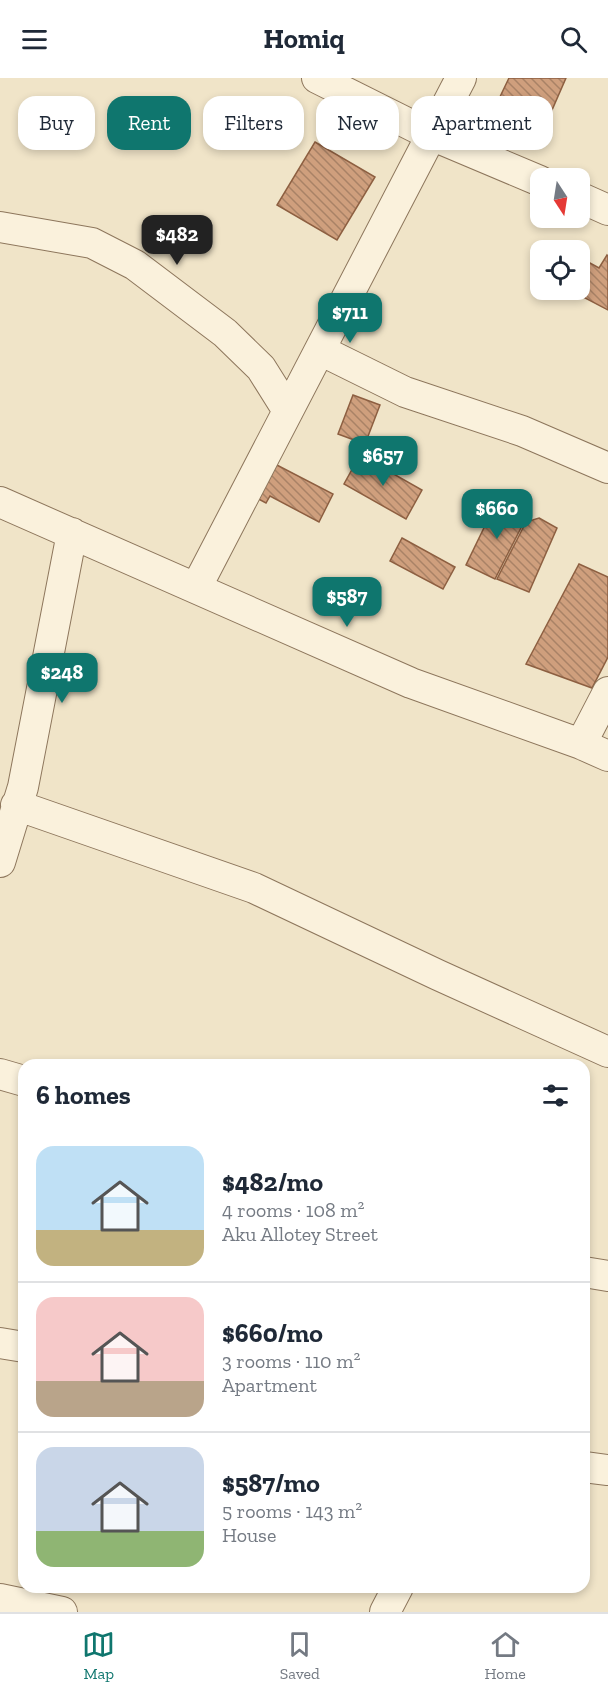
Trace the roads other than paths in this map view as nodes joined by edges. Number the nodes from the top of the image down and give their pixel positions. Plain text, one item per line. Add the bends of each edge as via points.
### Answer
1 (317, 78) edge
2 (461, 78) edge
3 (452, 96) edge
4 (411, 125) edge
5 (423, 150) edge
6 (467, 150) edge
7 (530, 177) edge
8 (590, 202) edge
9 (608, 210) edge
10 (0, 227) edge
11 (320, 350) junction
12 (288, 411) junction
13 (608, 468) edge
14 (0, 502) edge
15 (72, 533) junction
16 (196, 588) junction
17 (608, 693) edge
18 (580, 744) junction
19 (608, 756) edge
20 (13, 790) edge
21 (0, 862) edge
22 (608, 1052) edge
23 (0, 1074) edge
24 (18, 1079) edge
25 (590, 1273) edge
26 (608, 1276) edge
27 (0, 1343) edge
28 (18, 1346) edge
29 (590, 1468) edge
30 (608, 1470) edge
31 (395, 1593) edge
32 (0, 1599) edge
33 (62, 1612) edge
34 (385, 1612) edge

1 - 4 street
2 - 3 street
5 - 11 street
6 - 7 street
8 - 9 street
10 - 12 street via 92,243 135,265 225,333 261,368
11 - 12 street
11 - 13 street via 405,392 522,431
12 - 16 street
14 - 15 street
15 - 16 street
15 - 20 street
16 - 18 street via 411,683
17 - 18 street
18 - 19 street
20 - 21 street
20 - 22 street via 254,888
23 - 24 street
25 - 26 street
27 - 28 street
29 - 30 street
31 - 34 street
32 - 33 street

